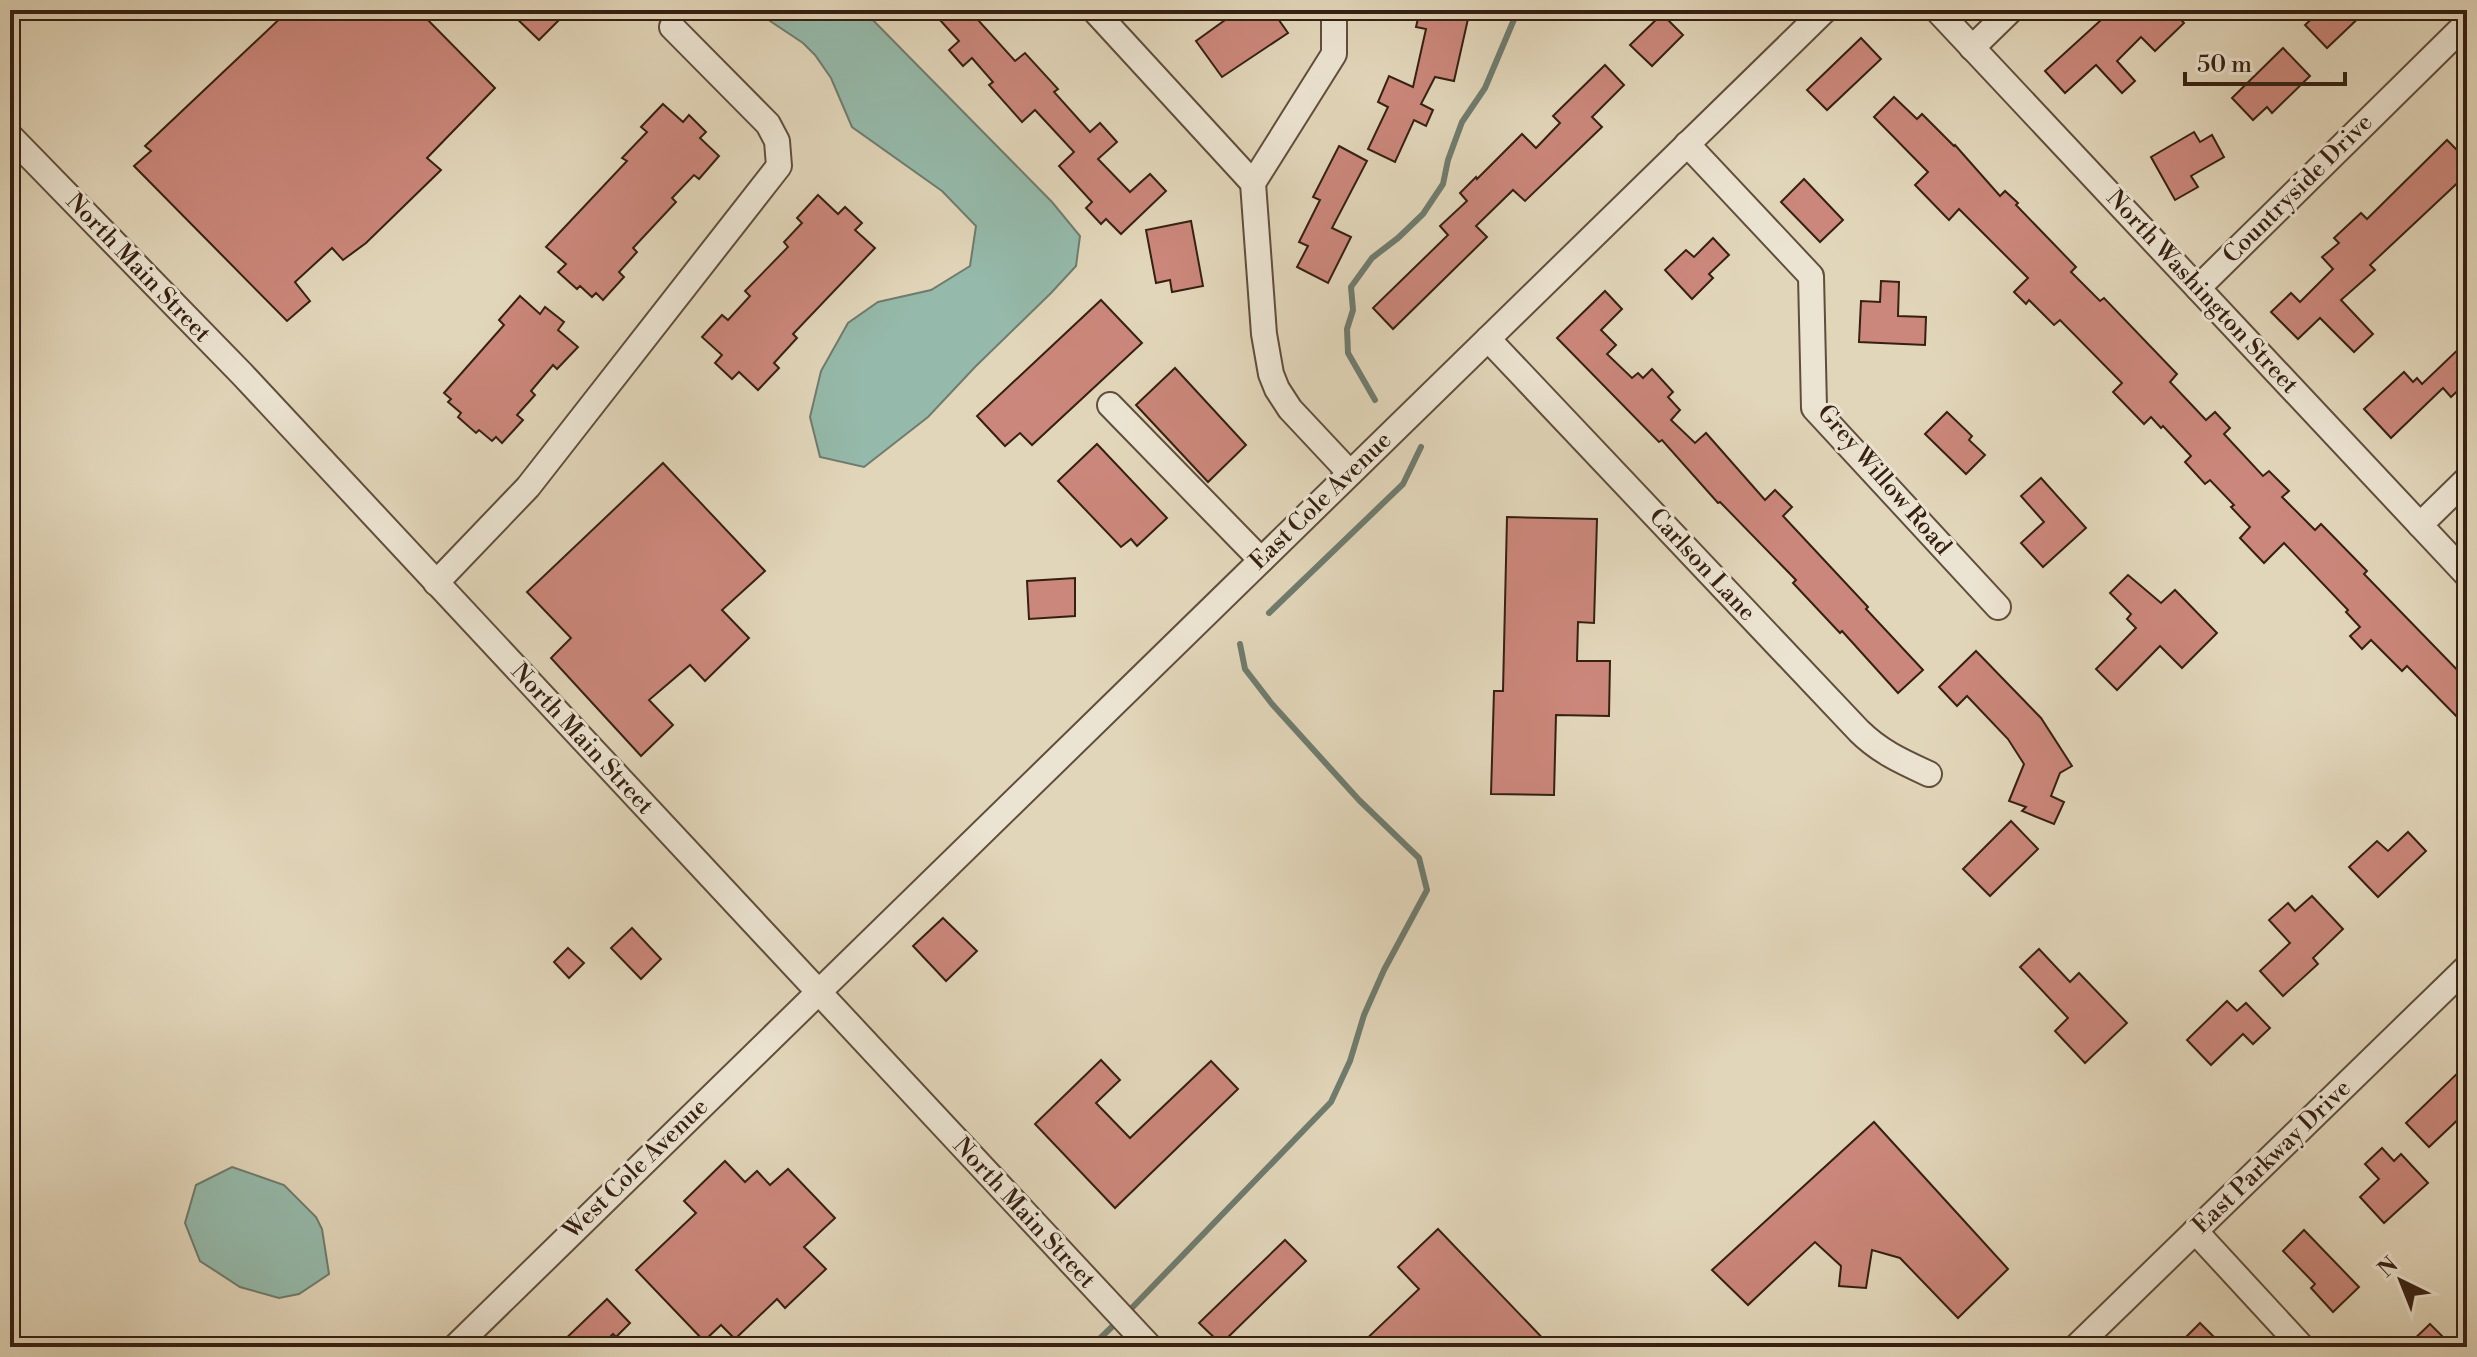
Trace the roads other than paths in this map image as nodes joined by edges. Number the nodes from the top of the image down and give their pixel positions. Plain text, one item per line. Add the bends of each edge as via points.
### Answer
1 (1094, 10) edge
2 (1334, 10) edge
3 (1825, 10) edge
4 (1937, 10) edge
5 (2011, 10) edge
6 (2467, 23) edge
7 (672, 27) dead end
8 (1972, 48) junction
9 (10, 136) edge
10 (1687, 144) junction
11 (1253, 183) junction
12 (2198, 288) junction
13 (1488, 339) junction
14 (1110, 405) dead end
15 (1350, 473) junction
16 (2467, 479) edge
17 (2420, 525) junction
18 (1261, 560) junction
19 (2467, 575) edge
20 (436, 583) junction
21 (1998, 607) dead end
22 (1929, 774) dead end
23 (2467, 967) edge
24 (818, 992) junction
25 (2195, 1231) junction
26 (1144, 1341) edge
27 (455, 1347) edge
28 (2076, 1347) edge
29 (2302, 1347) edge

1 - 11 street
2 - 11 street via 1334,54
3 - 10 street, East Cole Avenue
4 - 8 street, North Washington Street
5 - 8 street
6 - 12 street, Countryside Drive
7 - 20 street via 768,124 777,141 779,166 528,487
8 - 12 street, North Washington Street
9 - 20 street, North Main Street
10 - 13 street, East Cole Avenue
10 - 21 street, Grey Willow Road via 1811,276 1814,408
11 - 15 street via 1271,374 1290,409
12 - 17 street, North Washington Street
13 - 15 street, East Cole Avenue
13 - 22 street, Carlson Lane via 1859,731 1887,755
14 - 18 street
15 - 18 street, East Cole Avenue
16 - 17 street
17 - 19 street, North Washington Street
18 - 24 street, East Cole Avenue
20 - 24 street, North Main Street
23 - 25 street, East Parkway Drive
24 - 26 street, North Main Street
24 - 27 street, West Cole Avenue
25 - 28 street, East Parkway Drive
25 - 29 street

